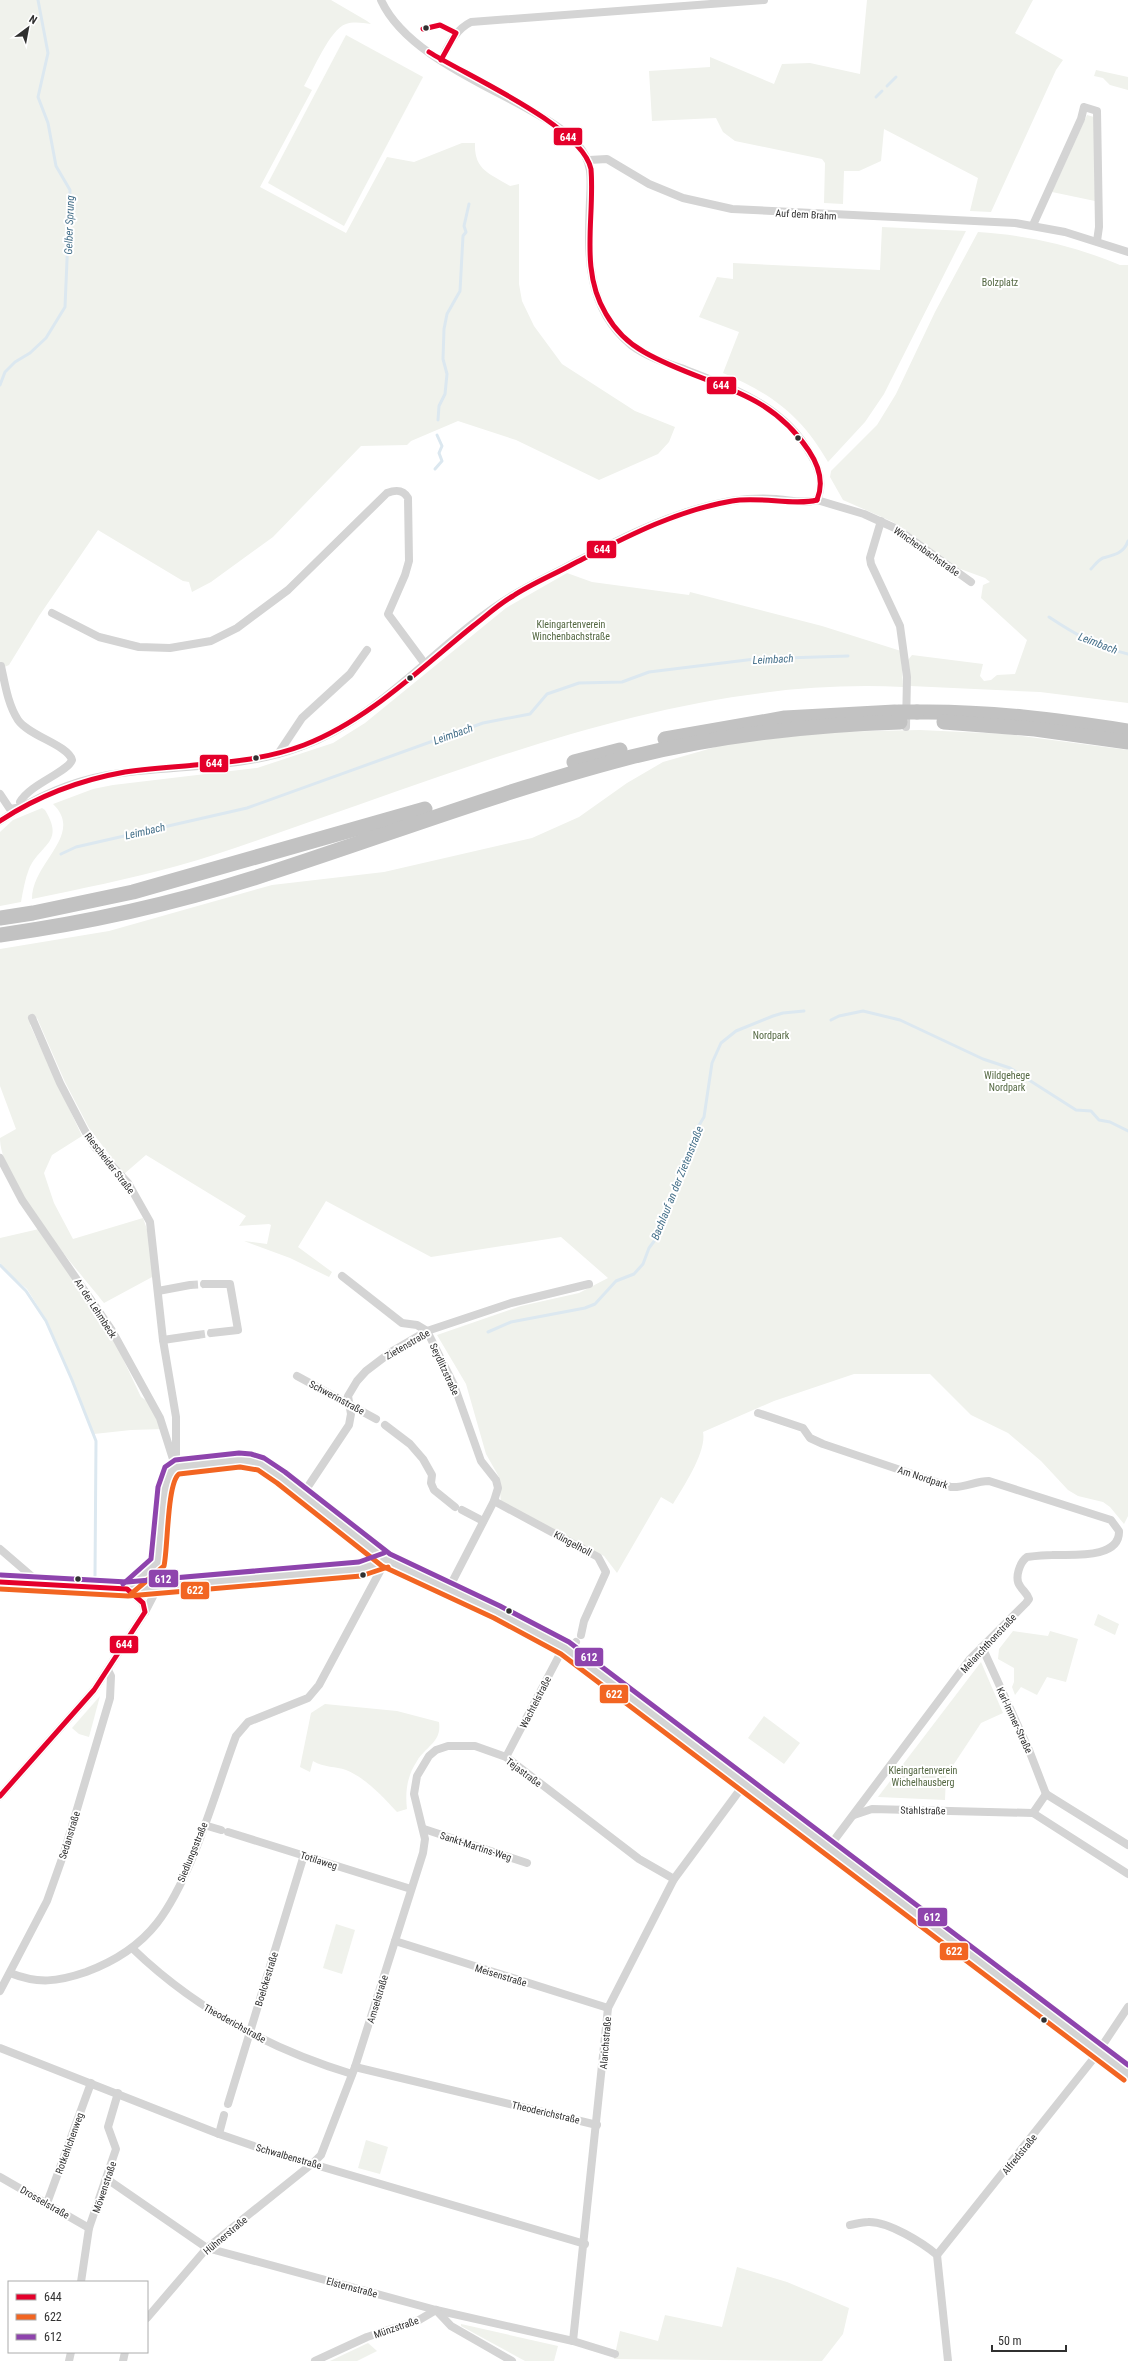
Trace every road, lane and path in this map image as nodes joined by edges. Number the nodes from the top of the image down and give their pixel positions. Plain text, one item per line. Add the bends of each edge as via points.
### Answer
1 (381, 0) edge
2 (763, 1) edge
3 (441, 60) junction
4 (589, 160) junction
5 (1033, 225) junction
6 (1097, 241) junction
7 (1128, 252) edge
8 (817, 500) junction
9 (881, 521) junction
10 (971, 582) dead end
11 (52, 613) dead end
12 (367, 650) dead end
13 (425, 664) junction
14 (1, 666) dead end
15 (908, 719) junction
16 (1128, 731) edge
17 (1128, 742) edge
18 (278, 754) junction
19 (0, 794) edge
20 (22, 807) junction
21 (0, 821) edge
22 (0, 918) edge
23 (0, 936) edge
24 (32, 1018) dead end
25 (0, 1158) edge
26 (342, 1276) dead end
27 (204, 1284) tunnel mouth
28 (589, 1284) dead end
29 (190, 1285) tunnel mouth
30 (158, 1291) junction
31 (426, 1331) junction
32 (211, 1333) tunnel mouth
33 (197, 1335) tunnel mouth
34 (163, 1340) junction
35 (297, 1376) dead end
36 (350, 1405) junction
37 (758, 1413) dead end
38 (376, 1419) dead end
39 (385, 1425) dead end
40 (176, 1467) junction
41 (303, 1494) junction
42 (494, 1501) junction
43 (483, 1521) junction
44 (1116, 1525) joint
45 (0, 1549) edge
46 (386, 1560) junction
47 (158, 1563) junction
48 (0, 1582) edge
49 (159, 1585) junction
50 (43, 1586) junction
51 (127, 1589) junction
52 (448, 1590) junction
53 (145, 1612) junction
54 (581, 1635) dead end
55 (576, 1642) dead end
56 (982, 1647) junction
57 (565, 1648) junction
58 (108, 1670) junction
59 (506, 1757) junction
60 (745, 1784) junction
61 (1046, 1794) junction
62 (0, 1796) edge
63 (1034, 1813) junction
64 (853, 1816) junction
65 (204, 1825) junction
66 (424, 1829) junction
67 (1128, 1845) edge
68 (829, 1847) junction
69 (304, 1855) junction
70 (528, 1863) dead end
71 (1128, 1874) edge
72 (674, 1879) junction
73 (410, 1890) junction
74 (395, 1942) junction
75 (132, 1948) junction
76 (10, 1973) junction
77 (0, 1991) edge
78 (1128, 2006) edge
79 (608, 2008) junction
80 (250, 2033) junction
81 (0, 2048) edge
82 (1099, 2052) junction
83 (354, 2070) junction
84 (1128, 2074) edge
85 (91, 2083) junction
86 (118, 2093) junction
87 (228, 2104) dead end
88 (224, 2115) dead end
89 (597, 2125) junction
90 (219, 2134) junction
91 (313, 2164) junction
92 (0, 2179) edge
93 (107, 2179) junction
94 (47, 2203) junction
95 (850, 2225) dead end
96 (89, 2228) junction
97 (585, 2244) junction
98 (207, 2248) junction
99 (937, 2255) junction
100 (81, 2281) edge
101 (436, 2310) junction
102 (148, 2317) edge
103 (573, 2341) junction
104 (615, 2354) dead end
105 (315, 2361) edge
106 (512, 2361) edge
107 (948, 2361) edge

1 - 3 street via 387,14 402,32
2 - 3 street via 471,22 456,33
3 - 4 street via 560,128
4 - 5 street, Auf dem Brahm via 607,159 649,184 683,198 732,209
4 - 8 street via 591,174 588,249 591,276 599,304 630,344 648,356 730,387 756,399 776,413 792,428 815,462 820,476
5 - 6 street, Auf dem Brahm
5 - 6 street via 1081,119 1084,107 1096,111 1099,227
6 - 7 street, Auf dem Brahm
8 - 9 street, Winchenbachstraße
8 - 13 street, Winchenbachstraße via 735,500 706,506 657,522 512,596
9 - 10 street, Winchenbachstraße via 922,544
9 - 15 street, Winchenbachstraße via 870,558 900,626 907,677
11 - 13 street via 99,637 139,647 170,648 211,641 237,628 288,590 387,494 398,491 406,494 408,498 409,561 388,614
12 - 18 street via 350,674 302,718
13 - 18 street, Winchenbachstraße via 345,726 299,748
14 - 20 street via 8,696 18,720 30,732 67,752 72,760 66,768 24,794 20,802
15 - 16 highway via 969,713 1061,721
15 - 17 highway via 1035,729
15 - 22 highway via 847,713 785,718 648,742 169,883 33,914
15 - 23 highway via 776,730 634,756 522,788 253,878 120,913
18 - 20 street, Winchenbachstraße via 243,761 106,776 62,788
19 - 20 street via 10,809
20 - 21 street, Winchenbachstraße
24 - 30 street, Riescheider Straße via 60,1083 85,1131 94,1146 128,1183 147,1216
25 - 40 street, An der Lehmbeck via 22,1200 111,1329 160,1418
26 - 31 street, Seydlitzstraße via 402,1323 417,1325
27 - 32 street via 230,1284 238,1330
28 - 31 street, Zietenstraße via 511,1303
29 - 30 street
30 - 34 street, Riescheider Straße
31 - 36 street, Zietenstraße via 366,1371 351,1389 348,1396
31 - 42 street, Seydlitzstraße via 454,1385 481,1461 496,1480 498,1488
33 - 34 street
34 - 40 street, Riescheider Straße via 176,1418
35 - 36 street, Schwerinstraße
36 - 38 street, Schwerinstraße
36 - 41 street, Zietenstraße via 349,1425
37 - 44 street, Am Nordpark via 802,1428 810,1438 822,1444 951,1487 961,1488 980,1481 989,1481 1112,1520
39 - 43 street via 410,1444 430,1469 434,1490
40 - 41 street via 250,1461 261,1464
40 - 47 street via 170,1472 165,1488
41 - 46 street
42 - 43 street
42 - 54 street, Klingelholl via 598,1557 605,1567 606,1572 584,1621
43 - 52 street
44 - 56 street, Melanchthonstraße via 1119,1535 1116,1542 1099,1552 1024,1559 1018,1585 1029,1599
45 - 50 street
46 - 49 street via 360,1569
46 - 52 street
46 - 65 street, Siedlungsstraße via 319,1685 308,1698 248,1722 236,1736
47 - 49 street
47 - 51 street
48 - 50 street
49 - 51 street
49 - 53 street
50 - 51 street
51 - 53 street via 143,1603
52 - 57 street via 497,1612
53 - 58 street
55 - 57 street via 573,1646
56 - 61 street, Karl-Immer-Straße
56 - 64 street, Melanchthonstraße via 970,1659
57 - 59 street, Wachtelstraße
57 - 60 street
58 - 62 street via 94,1690
58 - 76 street, Sedanstraße via 111,1676 110,1698 64,1853 47,1901
59 - 66 street, Tejastraße via 475,1746 464,1745 448,1746 436,1750 429,1756 417,1776 414,1794 415,1805
59 - 72 street, Tejastraße via 639,1859
60 - 68 street
60 - 72 street, Alarichstraße
61 - 63 street
61 - 67 street
63 - 64 street, Stahlstraße via 872,1809
63 - 71 street
64 - 68 street
65 - 69 street, Totilaweg
65 - 75 street, Siedlungsstraße via 167,1909
66 - 70 street, Sankt-Martins-Weg
66 - 73 street, Amselstraße via 423,1853
68 - 82 street
69 - 73 street, Totilaweg
69 - 80 street, Boelckestraße
72 - 79 street, Alarichstraße
73 - 74 street, Amselstraße
74 - 79 street, Meisenstraße
74 - 83 street, Amselstraße
75 - 76 street, Siedlungsstraße via 91,1970 60,1979 44,1982 28,1980
75 - 80 street, Theoderichstraße via 174,1985 205,2007
76 - 77 street, Sedanstraße
78 - 82 street, Alfredstraße
79 - 89 street, Alarichstraße
80 - 83 street, Theoderichstraße via 296,2055
80 - 87 street, Boelckestraße
81 - 85 street, Schwalbenstraße
82 - 84 street
82 - 99 street, Alfredstraße
83 - 89 street, Theoderichstraße
83 - 91 street, Amselstraße via 321,2155
85 - 86 street, Schwalbenstraße
85 - 94 street, Rotkehlchenweg
86 - 90 street, Schwalbenstraße
86 - 93 street, Möwenstraße via 108,2127 116,2149
88 - 90 street
89 - 97 street, Alarichstraße
90 - 91 street, Schwalbenstraße
91 - 97 street, Schwalbenstraße
91 - 98 street, Hühnerstraße
92 - 94 street, Drosselstraße
93 - 96 street, Möwenstraße
93 - 98 street, Elsternstraße
94 - 96 street, Drosselstraße
95 - 99 street via 868,2222 882,2224 925,2245
96 - 100 street, Möwenstraße
97 - 103 street, Alarichstraße
98 - 101 street, Elsternstraße
98 - 102 street, Hühnerstraße
99 - 107 street
101 - 103 street, Elsternstraße
101 - 105 street, Münzstraße via 419,2320 367,2337
101 - 106 street via 452,2326
103 - 104 street, Elsternstraße

